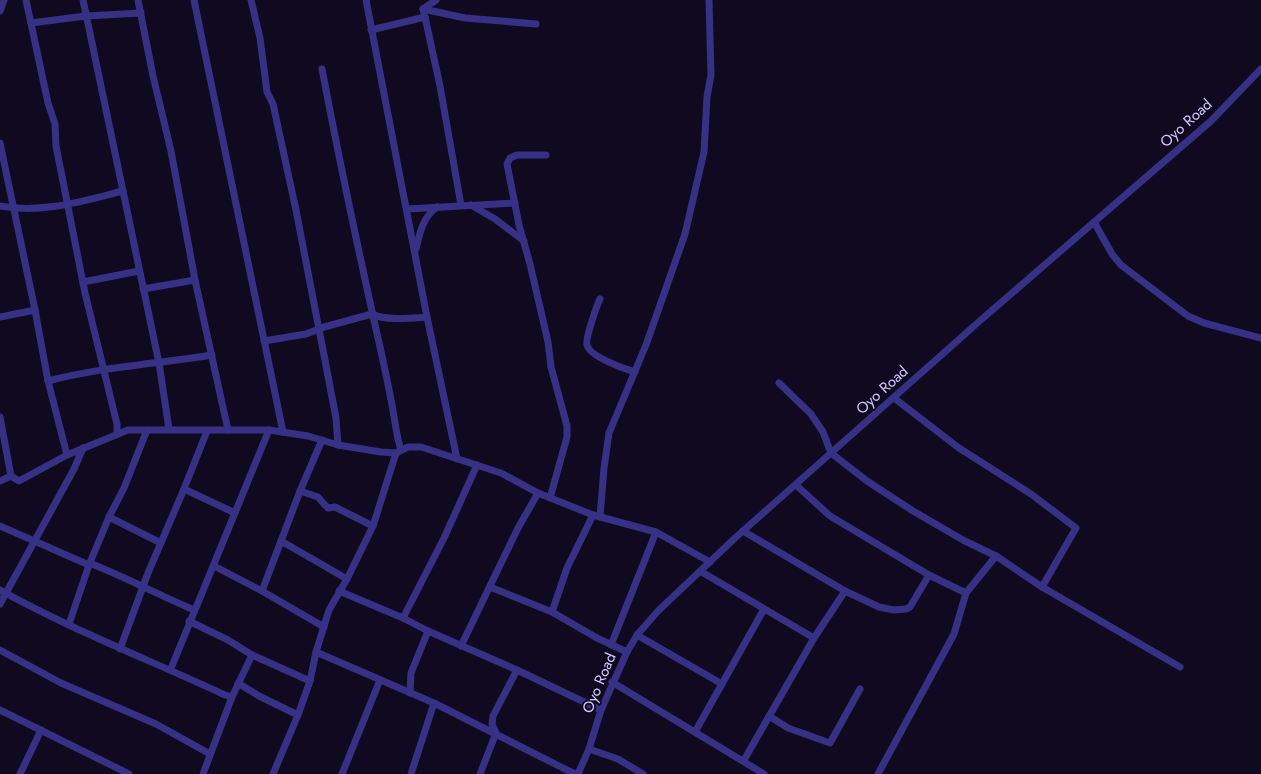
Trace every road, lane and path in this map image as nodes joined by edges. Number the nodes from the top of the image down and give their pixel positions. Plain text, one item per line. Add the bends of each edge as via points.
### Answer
1 (4, 0) edge
2 (26, 0) edge
3 (83, 0) edge
4 (138, 0) edge
5 (194, 0) edge
6 (251, 0) edge
7 (366, 0) edge
8 (436, 0) edge
9 (709, 0) edge
10 (423, 9) junction
11 (0, 10) edge
12 (141, 12) junction
13 (86, 16) junction
14 (425, 17) junction
15 (30, 23) junction
16 (536, 24) dead end
17 (371, 30) junction
18 (322, 69) dead end
19 (1261, 69) edge
20 (0, 145) edge
21 (546, 155) dead end
22 (123, 191) junction
23 (515, 203) junction
24 (68, 204) junction
25 (461, 205) junction
26 (470, 205) junction
27 (0, 206) edge
28 (437, 207) junction
29 (407, 208) junction
30 (13, 209) junction
31 (1094, 222) junction
32 (524, 242) junction
33 (415, 252) junction
34 (139, 271) junction
35 (196, 280) junction
36 (83, 282) junction
37 (143, 289) junction
38 (600, 299) dead end
39 (35, 310) junction
40 (372, 314) junction
41 (0, 317) edge
42 (427, 317) junction
43 (318, 330) junction
44 (1261, 338) edge
45 (264, 341) junction
46 (212, 355) junction
47 (159, 363) junction
48 (103, 368) junction
49 (635, 372) junction
50 (48, 381) junction
51 (779, 383) dead end
52 (894, 398) junction
53 (0, 417) edge
54 (1, 427) edge
55 (169, 429) junction
56 (147, 430) junction
57 (228, 430) junction
58 (269, 430) junction
59 (207, 431) junction
60 (283, 432) junction
61 (117, 434) junction
62 (322, 440) junction
63 (338, 445) junction
64 (83, 448) junction
65 (399, 452) junction
66 (832, 453) junction
67 (67, 454) junction
68 (458, 459) junction
69 (477, 465) junction
70 (12, 476) junction
71 (0, 480) edge
72 (796, 485) junction
73 (184, 489) junction
74 (300, 491) junction
75 (538, 493) junction
76 (550, 498) junction
77 (235, 513) junction
78 (597, 516) junction
79 (109, 517) junction
80 (0, 526) edge
81 (373, 526) junction
82 (743, 531) junction
83 (656, 532) junction
84 (281, 541) junction
85 (34, 542) junction
86 (161, 543) junction
87 (996, 556) junction
88 (710, 562) junction
89 (89, 565) junction
90 (214, 566) junction
91 (700, 571) junction
92 (929, 575) junction
93 (347, 579) junction
94 (490, 587) junction
95 (1042, 587) junction
96 (143, 588) junction
97 (262, 591) junction
98 (339, 591) junction
99 (845, 591) junction
100 (3, 592) edge
101 (966, 593) junction
102 (0, 604) edge
103 (764, 608) junction
104 (194, 610) junction
105 (552, 612) junction
106 (403, 618) junction
107 (189, 621) junction
108 (69, 624) junction
109 (324, 627) junction
110 (428, 631) junction
111 (637, 635) junction
112 (814, 638) junction
113 (611, 645) junction
114 (461, 646) junction
115 (120, 649) junction
116 (0, 650) edge
117 (316, 652) junction
118 (627, 652) junction
119 (252, 656) junction
120 (1180, 667) dead end
121 (171, 669) junction
122 (517, 670) junction
123 (380, 680) junction
124 (310, 681) junction
125 (612, 682) junction
126 (238, 683) junction
127 (722, 684) junction
128 (860, 689) dead end
129 (410, 693) junction
130 (232, 697) junction
131 (434, 703) junction
132 (0, 710) edge
133 (601, 710) junction
134 (298, 715) junction
135 (769, 716) junction
136 (41, 730) junction
137 (695, 732) junction
138 (496, 733) junction
139 (589, 749) junction
140 (210, 754) junction
141 (744, 761) junction
142 (20, 774) edge
143 (129, 774) edge
144 (203, 774) edge
145 (272, 774) edge
146 (342, 774) edge
147 (410, 774) edge
148 (480, 774) edge
149 (576, 774) edge
150 (643, 774) edge
151 (762, 774) edge
152 (878, 774) edge

1 - 11 street
2 - 15 street
3 - 13 street
4 - 12 street
5 - 45 street
6 - 43 street via 267,92 273,104 296,210
7 - 17 street
8 - 10 street
9 - 49 street via 711,75 704,152 685,234
10 - 14 street
10 - 16 street via 465,18
12 - 13 street
12 - 35 street
13 - 15 street
13 - 22 street
14 - 17 street
14 - 25 street
15 - 24 street via 55,124 56,146
17 - 29 street
18 - 40 street
19 - 31 street, Oyo Road via 1211,121
20 - 30 street
21 - 23 street via 510,158 507,164
22 - 24 street
22 - 34 street
23 - 26 street
23 - 32 street
24 - 30 street
24 - 36 street
25 - 26 street
25 - 28 street
26 - 32 street
27 - 30 street
28 - 29 street
28 - 33 street via 424,221
29 - 33 street
30 - 39 street
31 - 44 street via 1121,265 1188,316
31 - 52 street, Oyo Road
32 - 76 street via 567,426 567,437
33 - 42 street
34 - 36 street
34 - 37 street
35 - 37 street
35 - 46 street
36 - 48 street
37 - 47 street
38 - 49 street via 587,344 591,351 607,361
39 - 41 street
39 - 50 street
40 - 42 street via 379,318
40 - 43 street
40 - 65 street
42 - 68 street
43 - 45 street
43 - 63 street via 336,418
45 - 60 street
46 - 47 street
46 - 57 street
47 - 48 street
47 - 55 street
48 - 50 street
48 - 61 street
49 - 78 street via 610,432
50 - 67 street
51 - 66 street via 811,414
52 - 66 street, Oyo Road
52 - 95 street via 959,448 1031,494 1076,528
53 - 54 street
54 - 70 street
55 - 56 street
55 - 59 street
56 - 61 street via 128,430
56 - 79 street
57 - 58 street
57 - 59 street
58 - 60 street
58 - 77 street
59 - 73 street
60 - 62 street
61 - 64 street
62 - 63 street
62 - 74 street
63 - 65 street
64 - 67 street
64 - 85 street
65 - 68 street via 408,447 421,447
65 - 81 street
66 - 72 street, Oyo Road
66 - 87 street via 913,511
67 - 70 street via 19,481
68 - 69 street
69 - 75 street via 501,473
69 - 106 street
70 - 71 street
72 - 82 street, Oyo Road
72 - 92 street via 830,516
73 - 77 street
73 - 86 street
74 - 81 street via 318,497 328,508 335,507
74 - 84 street
75 - 76 street
75 - 94 street
76 - 78 street
77 - 90 street
78 - 83 street
78 - 105 street via 567,568
79 - 86 street
79 - 89 street
80 - 85 street
81 - 93 street
82 - 88 street, Oyo Road
82 - 99 street
83 - 88 street
83 - 113 street
84 - 93 street
84 - 97 street
85 - 89 street
85 - 100 street
86 - 96 street
87 - 95 street
87 - 101 street
88 - 91 street, Oyo Road
89 - 96 street
89 - 108 street
90 - 97 street
90 - 104 street
91 - 103 street
91 - 111 street, Oyo Road
92 - 99 street via 906,609 879,607
92 - 101 street
93 - 98 street
94 - 105 street
94 - 114 street
95 - 120 street
96 - 104 street
96 - 115 street
97 - 109 street
98 - 106 street
98 - 109 street
99 - 112 street
100 - 102 street
100 - 108 street
101 - 152 street via 954,634
103 - 112 street
103 - 127 street
104 - 107 street
105 - 113 street
106 - 110 street
107 - 119 street
107 - 121 street
108 - 115 street
109 - 117 street
110 - 114 street
110 - 129 street via 411,673
111 - 118 street, Oyo Road
111 - 127 street
112 - 135 street
113 - 118 street
114 - 122 street
115 - 121 street
116 - 140 street via 61,683 156,724
117 - 123 street
117 - 124 street
118 - 125 street, Oyo Road
119 - 124 street
119 - 126 street
121 - 130 street
122 - 133 street
122 - 138 street via 493,716
123 - 129 street
123 - 146 street
124 - 134 street
125 - 133 street, Oyo Road
125 - 137 street
126 - 130 street
126 - 134 street
127 - 137 street
128 - 135 street via 830,743 788,728
129 - 131 street
130 - 140 street
131 - 138 street
131 - 147 street
132 - 136 street
133 - 139 street, Oyo Road
134 - 145 street
135 - 141 street
136 - 142 street
136 - 143 street
137 - 141 street
138 - 148 street
138 - 149 street
139 - 149 street, Oyo Road
139 - 150 street via 618,759
140 - 144 street
141 - 151 street

